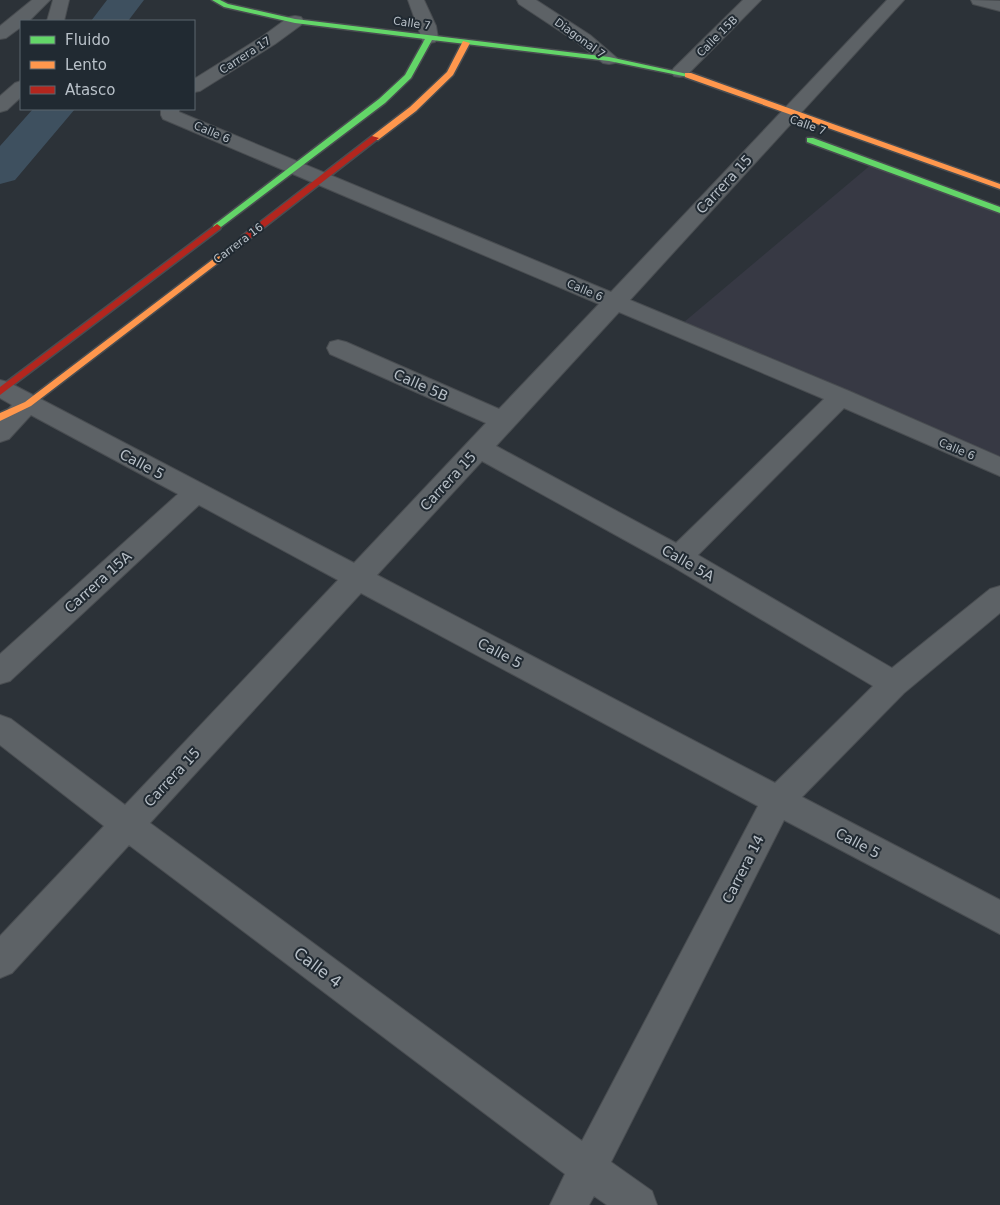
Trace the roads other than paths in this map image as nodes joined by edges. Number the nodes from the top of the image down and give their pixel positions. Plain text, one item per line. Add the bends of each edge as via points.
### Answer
1 (42, 0) edge
2 (61, 0) edge
3 (215, 0) edge
4 (416, 0) edge
5 (525, 0) edge
6 (753, 0) edge
7 (896, 0) edge
8 (979, 0) edge
9 (1000, 6) edge
10 (56, 20) edge
11 (295, 20) junction
12 (0, 34) edge
13 (429, 38) junction
14 (466, 43) junction
15 (609, 59) junction
16 (680, 72) junction
17 (655, 80) dead end
18 (195, 86) edge
19 (20, 87) edge
20 (0, 106) edge
21 (170, 112) edge
22 (781, 124) junction
23 (803, 137) dead end
24 (296, 168) junction
25 (322, 179) junction
26 (1000, 187) edge
27 (1000, 210) edge
28 (614, 302) junction
29 (338, 348) dead end
30 (1, 397) edge
31 (841, 397) junction
32 (28, 404) junction
33 (504, 421) junction
34 (0, 433) edge
35 (479, 448) junction
36 (1000, 467) edge
37 (196, 493) junction
38 (679, 557) junction
39 (358, 578) junction
40 (1000, 597) edge
41 (0, 672) edge
42 (894, 684) junction
43 (0, 728) edge
44 (777, 801) junction
45 (127, 826) junction
46 (1000, 918) edge
47 (0, 961) edge
48 (588, 1168) junction
49 (569, 1205) edge
50 (638, 1205) edge

1 - 12 street
2 - 10 street
3 - 11 street, Calle 7 via 226,6
4 - 13 street
5 - 15 street, Diagonal 7
6 - 16 street, Calle 15B
7 - 22 street, Carrera 15
8 - 9 street
11 - 13 street, Calle 7
11 - 18 street, Carrera 17
13 - 14 street, Calle 7
13 - 24 street, Carrera 16 via 408,76 382,101
14 - 15 street, Calle 7
14 - 25 street, Carrera 16 via 450,73 413,109
15 - 16 street, Calle 7
15 - 17 street, Calle 7
16 - 22 street, Calle 7
19 - 20 street
21 - 24 street, Calle 6
22 - 26 street, Calle 7
22 - 28 street, Carrera 15
23 - 27 street, Calle 7
24 - 25 street, Calle 6
24 - 30 street, Carrera 16
25 - 28 street, Calle 6
25 - 32 street, Carrera 16
28 - 31 street, Calle 6
28 - 33 street, Carrera 15
29 - 33 street, Calle 5B
30 - 32 street, Calle 5
31 - 36 street, Calle 6
31 - 38 street
32 - 34 street, Carrera 16
32 - 37 street, Calle 5
33 - 35 street, Carrera 15
35 - 38 street, Calle 5A
35 - 39 street, Carrera 15
37 - 39 street, Calle 5
37 - 41 street, Carrera 15A
38 - 42 street, Calle 5A
39 - 44 street, Calle 5
39 - 45 street, Carrera 15
40 - 42 street, Carrera 14
42 - 44 street, Carrera 14
43 - 45 street, Calle 4
44 - 46 street, Calle 5
44 - 48 street, Carrera 14
45 - 47 street, Carrera 15
45 - 48 street, Calle 4
48 - 49 street, Carrera 14
48 - 50 street, Calle 4

